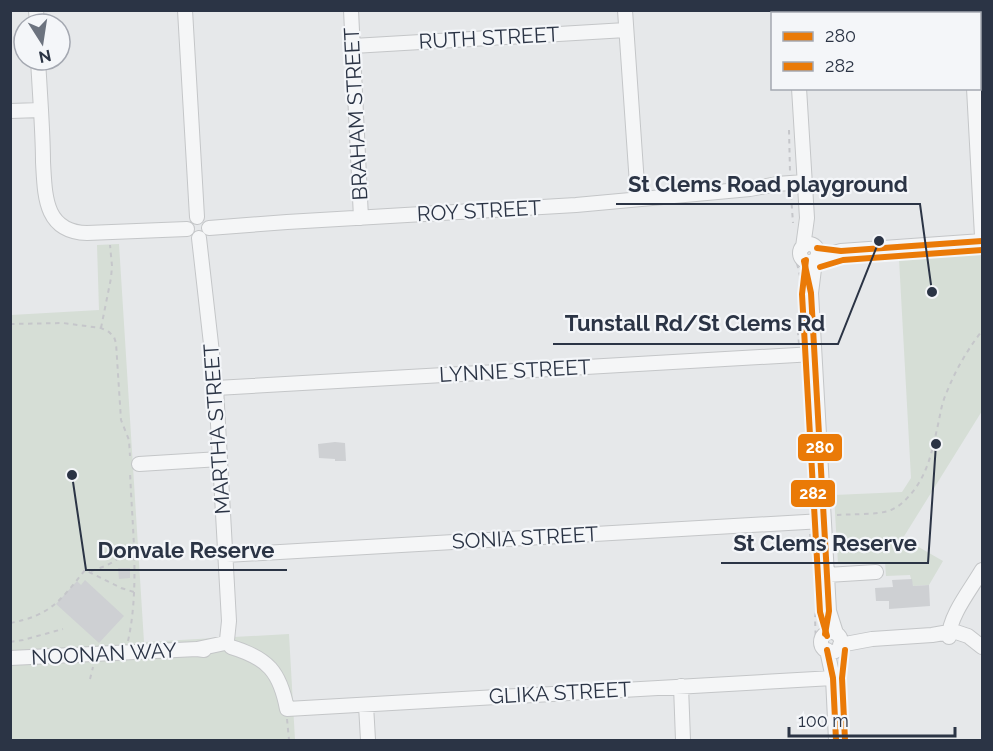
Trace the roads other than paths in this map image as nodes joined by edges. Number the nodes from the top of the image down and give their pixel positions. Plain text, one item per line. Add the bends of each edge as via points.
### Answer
1 (185, 10) edge
2 (351, 10) edge
3 (626, 10) edge
4 (626, 30) junction
5 (353, 46) junction
6 (39, 72) edge
7 (799, 90) edge
8 (974, 90) edge
9 (41, 110) junction
10 (10, 111) edge
11 (805, 186) junction
12 (638, 199) junction
13 (197, 217) junction
14 (361, 218) junction
15 (209, 228) junction
16 (187, 229) junction
17 (982, 236) edge
18 (198, 238) junction
19 (982, 241) edge
20 (812, 253) junction
21 (814, 354) junction
22 (216, 388) junction
23 (220, 459) junction
24 (139, 464) dead end
25 (828, 518) junction
26 (226, 555) junction
27 (982, 570) edge
28 (876, 572) dead end
29 (827, 575) junction
30 (949, 634) junction
31 (834, 641) junction
32 (231, 642) junction
33 (982, 649) edge
34 (10, 658) edge
35 (833, 678) junction
36 (681, 686) junction
37 (366, 705) junction
38 (368, 741) edge
39 (683, 741) edge
40 (836, 741) edge

1 - 13 street
2 - 5 street, BRAHAM STREET
3 - 4 street
4 - 5 street, RUTH STREET
4 - 12 street
5 - 14 street, BRAHAM STREET
6 - 9 street
7 - 11 street
8 - 17 street
9 - 10 street
9 - 16 street via 46,202 55,220 75,232
11 - 12 street, ROY STREET via 777,184
11 - 20 street
12 - 14 street, ROY STREET
13 - 15 street via 205,220
13 - 16 street via 189,221
14 - 15 street, ROY STREET
15 - 18 street via 206,235
16 - 18 street
18 - 22 street, MARTHA STREET
19 - 20 street
20 - 21 street
21 - 22 street, LYNNE STREET
21 - 25 street
22 - 23 street, MARTHA STREET
23 - 24 street
23 - 26 street, MARTHA STREET
25 - 26 street, SONIA STREET
25 - 29 street
26 - 32 street, MARTHA STREET
27 - 30 street via 953,618
28 - 29 street
29 - 31 street
30 - 31 street
30 - 33 street via 968,636
31 - 35 street
32 - 34 street, NOONAN WAY via 226,650 219,651
32 - 37 street, GLIKA STREET via 268,666 280,684 287,709
35 - 36 street, GLIKA STREET
35 - 40 street
36 - 37 street, GLIKA STREET
36 - 39 street
37 - 38 street

